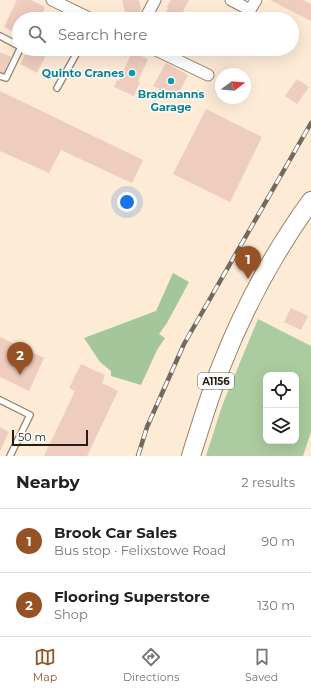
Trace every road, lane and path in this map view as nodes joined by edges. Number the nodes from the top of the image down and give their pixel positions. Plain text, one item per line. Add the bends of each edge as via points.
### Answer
1 (52, 0) edge
2 (155, 0) edge
3 (231, 0) edge
4 (256, 0) edge
5 (77, 12) edge
6 (149, 12) edge
7 (245, 12) edge
8 (248, 12) edge
9 (0, 36) edge
10 (12, 42) edge
11 (17, 56) edge
12 (75, 56) edge
13 (169, 56) edge
14 (208, 75) dead end
15 (0, 76) edge
16 (57, 88) dead end
17 (311, 201) edge
18 (0, 400) edge
19 (10, 456) edge
20 (191, 456) edge

1 - 5 street
2 - 6 street
3 - 7 street
4 - 8 street
9 - 10 lane
11 - 15 lane via 6,78
12 - 16 lane
13 - 14 street
17 - 20 main road, A1156 via 281,247 244,313 220,369
18 - 19 lane via 30,414

